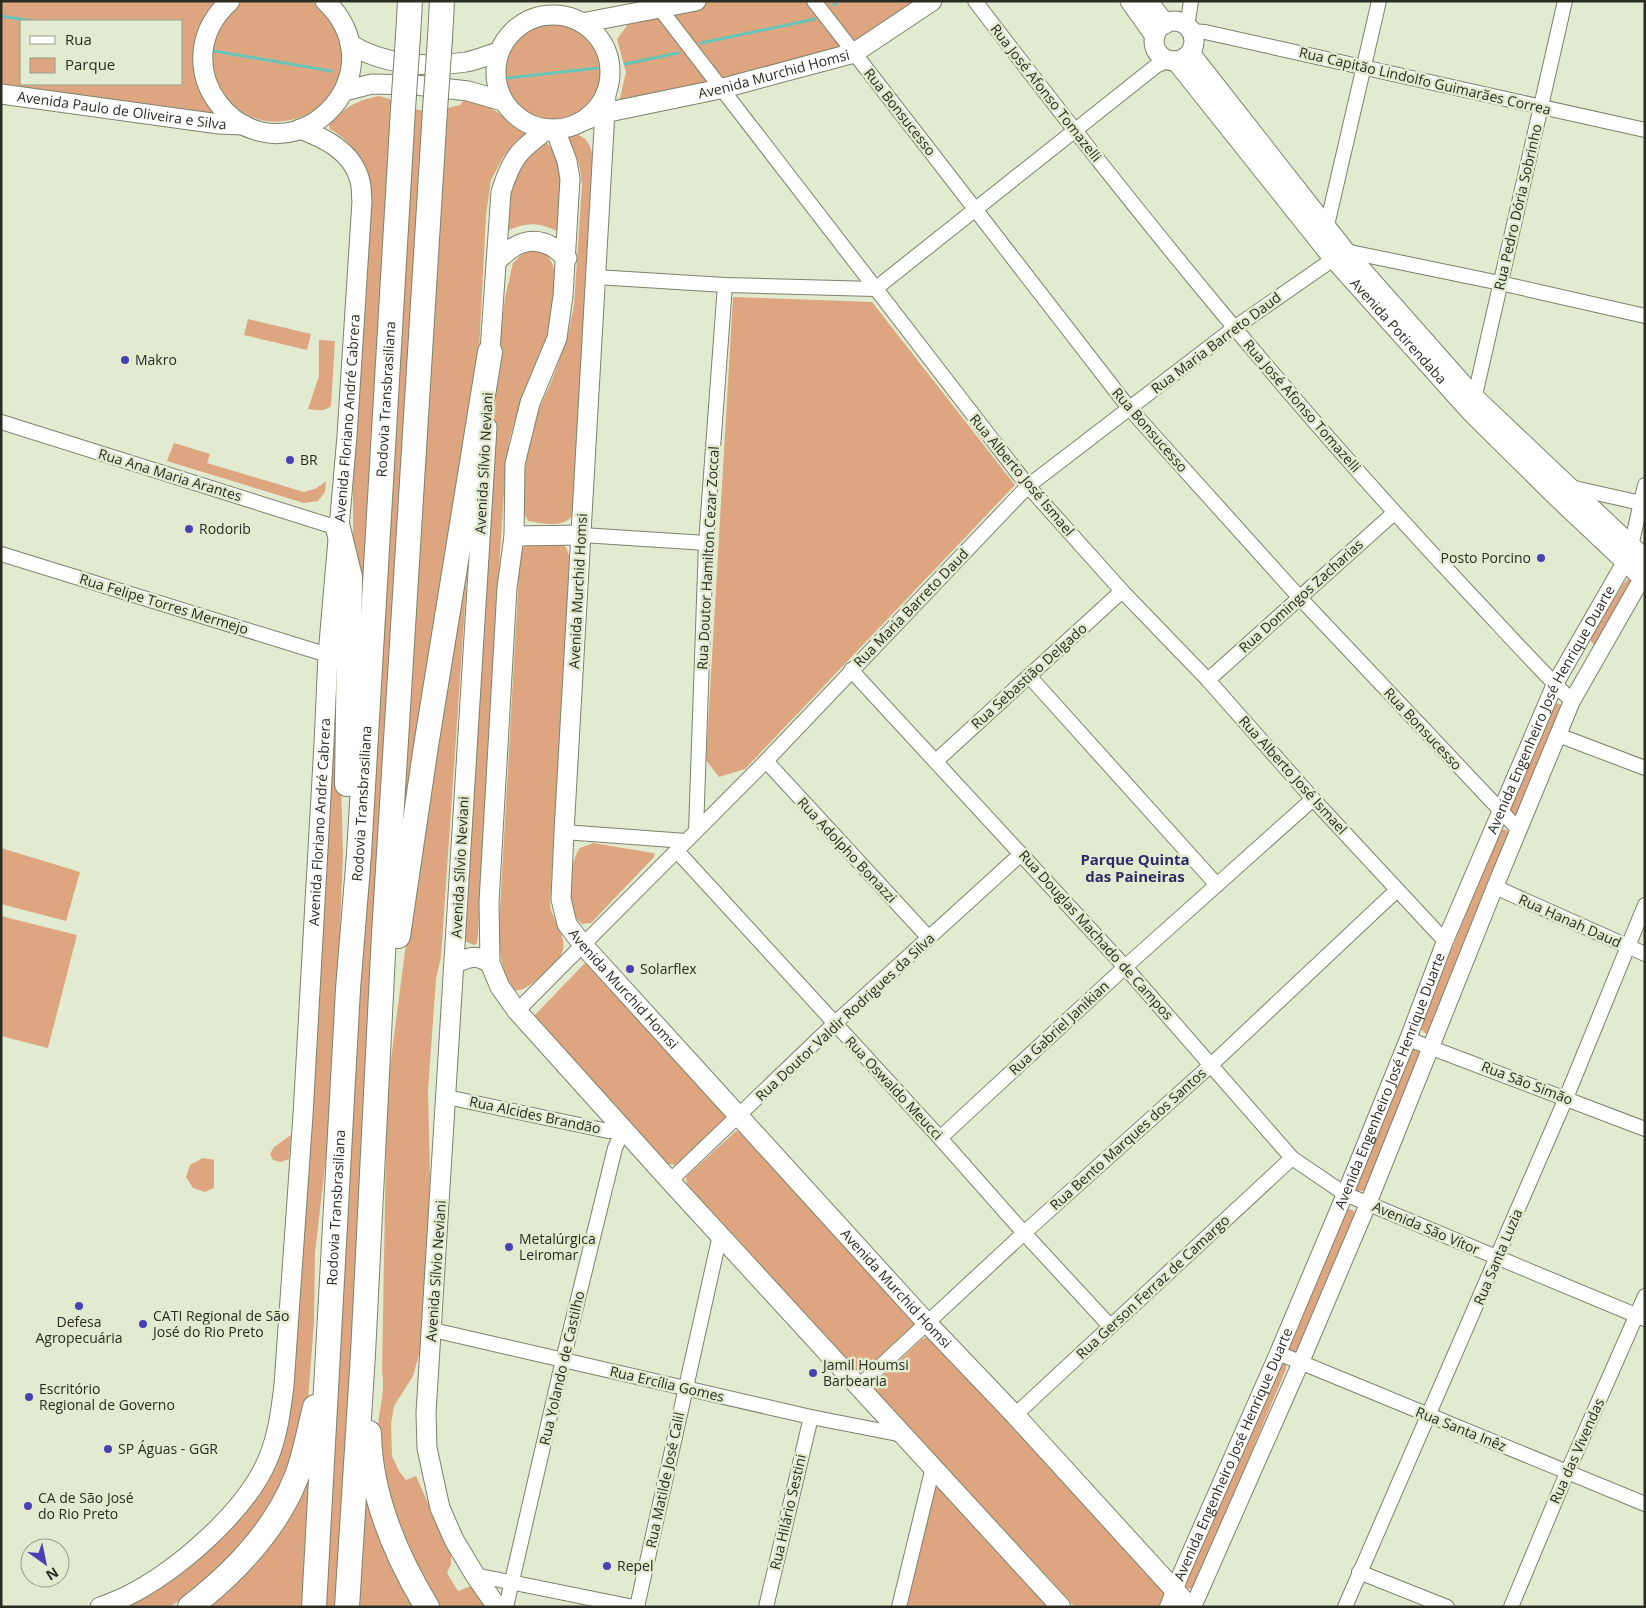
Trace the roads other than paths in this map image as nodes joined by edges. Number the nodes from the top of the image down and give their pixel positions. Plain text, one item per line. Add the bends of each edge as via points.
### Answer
1 (230, 1) edge
2 (325, 1) edge
3 (410, 1) edge
4 (442, 1) edge
5 (696, 1) edge
6 (814, 1) edge
7 (932, 1) edge
8 (975, 1) edge
9 (1130, 1) edge
10 (1148, 1) edge
11 (1379, 1) edge
12 (1565, 1) edge
13 (656, 5) edge
14 (542, 8) edge
15 (582, 22) junction
16 (1179, 37) edge
17 (350, 44) junction
18 (499, 52) junction
19 (854, 53) junction
20 (1364, 67) junction
21 (720, 89) junction
22 (344, 91) junction
23 (606, 93) junction
24 (1, 94) edge
25 (503, 101) junction
26 (1540, 107) junction
27 (604, 114) junction
28 (578, 122) junction
29 (244, 125) junction
30 (300, 129) junction
31 (552, 129) junction
32 (1645, 130) edge
33 (1075, 132) junction
34 (976, 210) junction
35 (1331, 245) junction
36 (566, 258) junction
37 (496, 262) junction
38 (596, 278) junction
39 (1500, 283) junction
40 (725, 285) junction
41 (875, 289) junction
42 (1645, 316) edge
43 (1234, 328) junction
44 (490, 352) junction
45 (1472, 404) junction
46 (1129, 408) junction
47 (1, 422) edge
48 (1645, 485) edge
49 (1028, 486) junction
50 (1561, 491) junction
51 (1643, 503) edge
52 (1394, 513) junction
53 (338, 528) junction
54 (582, 535) junction
55 (514, 536) junction
56 (706, 543) junction
57 (1, 554) edge
58 (1628, 554) junction
59 (1644, 572) edge
60 (1122, 591) junction
61 (1300, 598) junction
62 (1576, 647) junction
63 (328, 655) junction
64 (1596, 660) junction
65 (851, 670) junction
66 (1029, 676) junction
67 (1208, 680) junction
68 (1555, 684) junction
69 (1572, 701) junction
70 (1558, 735) junction
71 (766, 761) junction
72 (936, 761) junction
73 (1645, 768) edge
74 (1313, 798) junction
75 (1501, 812) junction
76 (1519, 830) junction
77 (696, 831) junction
78 (564, 832) junction
79 (681, 846) junction
80 (1021, 854) junction
81 (1217, 885) junction
82 (1495, 887) junction
83 (1397, 890) junction
84 (1645, 904) edge
85 (352, 935) junction
86 (929, 938) junction
87 (1445, 941) junction
88 (583, 946) junction
89 (1628, 947) junction
90 (1645, 954) edge
91 (455, 963) junction
92 (490, 964) junction
93 (1125, 967) junction
94 (382, 984) junction
95 (517, 1011) junction
96 (834, 1024) junction
97 (1408, 1039) junction
98 (1432, 1047) junction
99 (1212, 1064) junction
100 (447, 1097) junction
101 (1566, 1098) junction
102 (740, 1115) junction
103 (1645, 1129) edge
104 (623, 1130) junction
105 (940, 1138) junction
106 (1292, 1158) junction
107 (670, 1181) junction
108 (1345, 1194) junction
109 (1368, 1204) junction
110 (1024, 1234) junction
111 (720, 1235) junction
112 (1497, 1258) junction
113 (1645, 1296) edge
114 (1641, 1318) edge
115 (928, 1324) junction
116 (1110, 1326) junction
117 (433, 1330) junction
118 (329, 1345) junction
119 (1278, 1353) junction
120 (363, 1354) junction
121 (563, 1360) junction
122 (1302, 1362) junction
123 (858, 1387) junction
124 (685, 1388) junction
125 (1015, 1415) junction
126 (1429, 1416) junction
127 (811, 1417) junction
128 (903, 1435) junction
129 (933, 1467) junction
130 (1567, 1473) junction
131 (1645, 1504) edge
132 (1359, 1572) junction
133 (475, 1575) junction
134 (512, 1583) junction
135 (1172, 1599) edge
136 (100, 1607) edge
137 (190, 1607) edge
138 (314, 1607) edge
139 (346, 1607) edge
140 (427, 1607) edge
141 (497, 1607) edge
142 (506, 1607) edge
143 (636, 1607) edge
144 (766, 1607) edge
145 (899, 1607) edge
146 (1061, 1607) edge
147 (1191, 1607) edge
148 (1345, 1607) edge
149 (1447, 1607) edge
150 (1511, 1607) edge

1 - 29 main road via 210,27 204,49 204,72 218,103
2 - 17 main road via 342,21
3 - 85 highway, Rodovia Transbrasiliana, bridge
4 - 94 highway, bridge
5 - 13 main road
6 - 19 street, Rua Bonsucesso
7 - 19 main road, Avenida Murchid Homsi
8 - 33 street, Rua José Afonso Tomazelli
9 - 16 main road, Avenida Potirendaba
10 - 16 main road, Avenida Potirendaba
11 - 20 street
12 - 26 street, Rua Pedro Dória Sobrinho
13 - 15 main road
13 - 21 street, Rua Alberto José Ismael
14 - 15 main road
14 - 18 main road via 514,30
15 - 23 main road via 596,34 605,49 610,76
16 - 20 street, Rua Capitão Lindolfo Guimarães Correa
16 - 33 street
16 - 35 main road, Avenida Potirendaba
17 - 18 main road via 365,53 415,65 466,62
17 - 22 main road via 351,68
18 - 25 main road via 495,72
19 - 21 main road, Avenida Murchid Homsi
19 - 34 street, Rua Bonsucesso
20 - 26 street, Rua Capitão Lindolfo Guimarães Correa
20 - 35 street
21 - 27 main road, Avenida Murchid Homsi
21 - 41 street, Rua Alberto José Ismael
22 - 25 main road via 372,84 415,85 468,91
22 - 30 main road via 330,110
23 - 27 main road, Avenida Murchid Homsi
23 - 28 main road via 596,108
24 - 29 main road, Avenida Paulo de Oliveira e Silva
25 - 31 main road via 522,120
26 - 32 street, Rua Capitão Lindolfo Guimarães Correa
26 - 39 street, Rua Pedro Dória Sobrinho
27 - 28 main road, Avenida Murchid Homsi
27 - 38 main road, Avenida Murchid Homsi
28 - 31 main road
29 - 30 main road via 272,132
30 - 53 main road, Avenida Floriano André Cabrera via 337,147 352,163 360,180 347,436
31 - 36 main road via 567,161 570,179
31 - 37 main road, Avenida Sílvio Neviani via 529,143 514,158 508,172 501,192
33 - 34 street
33 - 43 street, Rua José Afonso Tomazelli
34 - 41 street
34 - 46 street, Rua Bonsucesso
35 - 39 street
35 - 43 street, Rua Maria Barreto Daud
35 - 45 main road, Avenida Potirendaba
36 - 37 main road via 551,246 536,241 521,243 507,250
36 - 55 main road via 557,338 530,403 514,464
37 - 44 main road, Avenida Sílvio Neviani
38 - 40 street
38 - 54 main road, Avenida Murchid Homsi
39 - 42 street
39 - 45 street, Rua Pedro Dória Sobrinho
40 - 41 street
40 - 56 street, Rua Doutor Hamilton Cezar Zoccal
41 - 49 street, Rua Alberto José Ismael
43 - 46 street, Rua Maria Barreto Daud
43 - 52 street, Rua José Afonso Tomazelli
44 - 91 main road, Avenida Sílvio Neviani
44 - 94 highway via 393,966
45 - 50 main road, Avenida Potirendaba
46 - 49 street, Rua Maria Barreto Daud
46 - 61 street, Rua Bonsucesso
47 - 53 street, Rua Ana Maria Arantes
48 - 51 street
49 - 60 street, Rua Alberto José Ismael
49 - 65 street, Rua Maria Barreto Daud
50 - 51 street
50 - 58 main road, Avenida Potirendaba
51 - 58 street
52 - 61 street, Rua Domingos Zacharias
52 - 68 street, Rua José Afonso Tomazelli
53 - 63 main road, Avenida Floriano André Cabrera
53 - 85 highway via 350,577 346,914
54 - 55 main road
54 - 56 street
54 - 78 main road, Avenida Murchid Homsi
55 - 92 main road via 507,588 492,833
56 - 77 street, Rua Doutor Hamilton Cezar Zoccal
57 - 63 street, Rua Felipe Torres Mermejo
58 - 59 main road, Avenida Potirendaba
58 - 62 street, Avenida Engenheiro José Henrique Duarte
59 - 64 street, Avenida Engenheiro José Henrique Duarte
60 - 66 street, Rua Sebastião Delgado
60 - 67 street, Rua Alberto José Ismael
61 - 67 street, Rua Domingos Zacharias
61 - 75 street, Rua Bonsucesso
62 - 64 street
62 - 68 street, Avenida Engenheiro José Henrique Duarte
63 - 136 main road, Avenida Floriano André Cabrera via 303,1114 280,1422 268,1459 252,1488 218,1529 168,1571 125,1597
64 - 69 street, Avenida Engenheiro José Henrique Duarte
65 - 71 street, Rua Maria Barreto Daud
65 - 72 street, Rua Douglas Machado de Campos
66 - 72 street, Rua Sebastião Delgado
66 - 81 street
67 - 74 street, Rua Alberto José Ismael
68 - 69 street, Rua José Afonso Tomazelli
68 - 75 street, Avenida Engenheiro José Henrique Duarte
69 - 70 street, Avenida Engenheiro José Henrique Duarte
70 - 73 street
70 - 76 street, Avenida Engenheiro José Henrique Duarte
71 - 77 street, Rua Maria Barreto Daud
71 - 86 street, Rua Adolpho Bonazzi
72 - 80 street, Rua Douglas Machado de Campos
74 - 81 street, Rua Gabriel Janikian
74 - 83 street, Rua Alberto José Ismael
75 - 76 street, Rua Bonsucesso
75 - 87 street, Avenida Engenheiro José Henrique Duarte
76 - 82 street, Avenida Engenheiro José Henrique Duarte
77 - 79 street, Rua Maria Barreto Daud
78 - 79 street
78 - 88 main road, Avenida Murchid Homsi via 561,899 567,924
79 - 88 street, Rua Maria Barreto Daud
79 - 96 street, Rua Oswaldo Meucci
80 - 86 street, Rua Doutor Valdir Rodrigues da Silva
80 - 93 street, Rua Douglas Machado de Campos
81 - 93 street, Rua Gabriel Janikian
82 - 89 street, Rua Hanah Daud
82 - 98 street, Avenida Engenheiro José Henrique Duarte
83 - 87 street, Rua Alberto José Ismael
83 - 99 street, Rua Bento Marques dos Santos
84 - 89 street, Rua Santa Luzia
85 - 118 highway, Rodovia Transbrasiliana
86 - 96 street, Rua Doutor Valdir Rodrigues da Silva
87 - 97 street, Avenida Engenheiro José Henrique Duarte
88 - 95 street, Rua Maria Barreto Daud
88 - 102 main road, Avenida Murchid Homsi
89 - 90 street, Rua Hanah Daud
89 - 101 street, Rua Santa Luzia
91 - 92 main road via 479,957
91 - 100 main road, Avenida Sílvio Neviani
92 - 95 main road via 500,987
93 - 99 street, Rua Douglas Machado de Campos
93 - 105 street, Rua Gabriel Janikian
94 - 120 highway
95 - 104 main road
96 - 102 street, Rua Doutor Valdir Rodrigues da Silva
96 - 105 street, Rua Oswaldo Meucci
97 - 98 street, Rua São Simão
97 - 108 street, Avenida Engenheiro José Henrique Duarte
98 - 101 street, Rua São Simão
98 - 109 street, Avenida Engenheiro José Henrique Duarte
99 - 106 street, Rua Douglas Machado de Campos
99 - 110 street, Rua Bento Marques dos Santos
100 - 104 street, Rua Alcides Brandão via 608,1131
100 - 117 main road, Avenida Sílvio Neviani
101 - 103 street, Rua São Simão
101 - 112 street, Rua Santa Luzia
102 - 107 street, Rua Doutor Valdir Rodrigues da Silva
102 - 115 main road, Avenida Murchid Homsi
104 - 107 main road
104 - 121 street, Rua Yolando de Castilho via 615,1148
105 - 110 street, Rua Oswaldo Meucci
106 - 108 street, Rua Douglas Machado de Campos
106 - 116 street, Rua Gerson Ferraz de Camargo
107 - 111 main road
108 - 109 street, Avenida São Vítor
108 - 119 street, Avenida Engenheiro José Henrique Duarte
109 - 112 street, Avenida São Vítor
109 - 122 street, Avenida Engenheiro José Henrique Duarte
110 - 115 street, Rua Bento Marques dos Santos
110 - 116 street, Rua Oswaldo Meucci
111 - 123 main road
111 - 124 street, Rua Matilde José Calil
112 - 114 street, Avenida São Vítor
112 - 126 street, Rua Santa Luzia
113 - 114 street, Rua das Vivendas
114 - 130 street, Rua das Vivendas
115 - 123 street, Rua Bento Marques dos Santos
115 - 125 main road, Avenida Murchid Homsi
116 - 125 street, Rua Gerson Ferraz de Camargo
117 - 121 street, Rua Ercília Gomes
117 - 133 main road, Avenida Sílvio Neviani via 426,1413 427,1448 440,1508
118 - 137 highway via 320,1368 316,1405 296,1477 278,1516 226,1578
118 - 138 highway, Rodovia Transbrasiliana
119 - 122 street, Rua Santa Inêz
119 - 135 street, Avenida Engenheiro José Henrique Duarte
120 - 139 highway
120 - 140 highway via 369,1383 370,1455 378,1495 391,1539
121 - 124 street, Rua Ercília Gomes
121 - 134 street, Rua Yolando de Castilho
122 - 126 street, Rua Santa Inêz
122 - 147 street, Avenida Engenheiro José Henrique Duarte
123 - 128 main road
124 - 127 street, Rua Ercília Gomes
124 - 143 street, Rua Matilde José Calil
125 - 135 main road, Avenida Murchid Homsi
126 - 130 street, Rua Santa Inêz
126 - 132 street, Rua Santa Luzia
127 - 128 street, Rua Ercília Gomes
127 - 144 street, Rua Hilário Sestini
128 - 129 main road
129 - 145 street
129 - 146 main road
130 - 131 street, Rua Santa Inêz
130 - 150 street, Rua das Vivendas
132 - 148 street, Rua Santa Luzia
132 - 149 street
133 - 134 street
133 - 141 main road, Avenida Sílvio Neviani
134 - 142 street, Rua Yolando de Castilho
134 - 143 street
135 - 147 main road, Avenida Murchid Homsi

